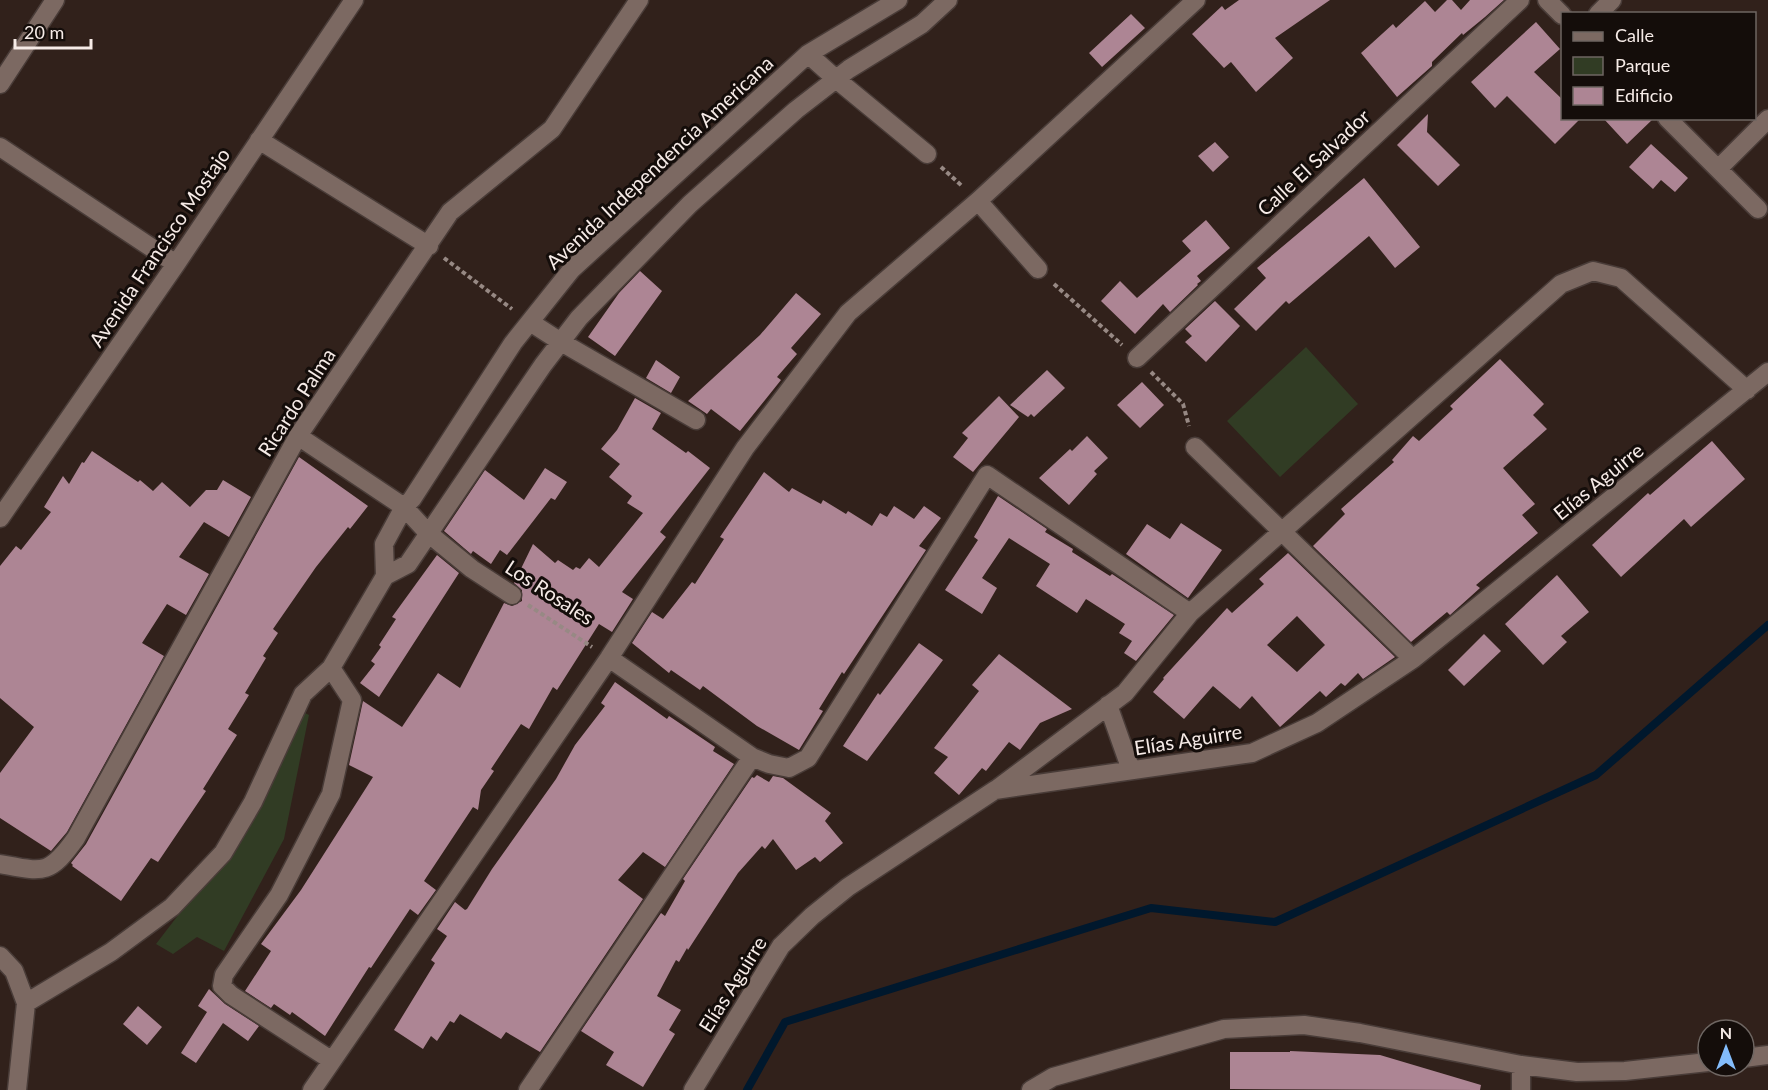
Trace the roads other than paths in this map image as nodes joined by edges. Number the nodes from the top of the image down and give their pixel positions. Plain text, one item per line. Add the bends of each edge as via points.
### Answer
1 (56, 0) edge
2 (354, 0) edge
3 (639, 0) edge
4 (898, 0) edge
5 (948, 0) edge
6 (1196, 0) edge
7 (1520, 0) edge
8 (1547, 0) edge
9 (1612, 0) edge
10 (1600, 12) edge
11 (1561, 13) edge
12 (808, 54) junction
13 (836, 79) junction
14 (0, 84) edge
15 (1768, 119) edge
16 (1669, 120) edge
17 (259, 140) junction
18 (0, 147) edge
19 (927, 154) road end
20 (1718, 169) junction
21 (978, 201) junction
22 (1758, 209) dead end
23 (429, 246) junction
24 (176, 264) junction
25 (1038, 269) road end
26 (530, 322) junction
27 (561, 342) junction
28 (1137, 358) road end
29 (1768, 372) edge
30 (1748, 390) junction
31 (696, 420) dead end
32 (298, 436) junction
33 (1195, 447) road end
34 (404, 507) junction
35 (0, 518) edge
36 (1282, 532) junction
37 (428, 533) junction
38 (385, 576) junction
39 (512, 595) road end
40 (1190, 614) junction
41 (609, 658) junction
42 (1413, 659) junction
43 (331, 668) junction
44 (1108, 705) junction
45 (752, 757) junction
46 (1131, 770) junction
47 (995, 790) junction
48 (0, 864) edge
49 (0, 956) edge
50 (26, 1004) junction
51 (332, 1060) junction
52 (1696, 1063) edge
53 (1521, 1065) junction
54 (1053, 1077) junction
55 (17, 1090) edge
56 (312, 1090) edge
57 (528, 1090) edge
58 (693, 1090) edge
59 (1031, 1090) edge
60 (1067, 1090) edge
61 (1521, 1090) edge

1 - 14 street
2 - 17 street, Avenida Francisco Mostajo
3 - 23 street, Ricardo Palma via 552,129 450,212
4 - 12 street, Avenida Independencia Americana
5 - 13 street via 922,24
6 - 21 street
7 - 28 street, Calle El Salvador
8 - 11 street
9 - 10 street
12 - 13 street
12 - 26 street, Avenida Independencia Americana via 572,269
13 - 19 street
13 - 27 street via 690,204 579,318
15 - 20 street
16 - 20 street
17 - 23 street
17 - 24 street, Avenida Francisco Mostajo
18 - 24 street
20 - 22 street
21 - 25 street
21 - 41 street via 848,313 745,448
23 - 32 street, Ricardo Palma
24 - 35 street, Avenida Francisco Mostajo
26 - 27 street
26 - 34 street, Avenida Independencia Americana
27 - 31 street
27 - 37 street
29 - 30 street, Elías Aguirre
30 - 36 street via 1621,278 1593,271 1561,284
30 - 42 street, Elías Aguirre
32 - 34 street, Los Rosales
32 - 48 street, Ricardo Palma via 76,838 61,859 46,869
33 - 36 street
34 - 37 street, Los Rosales
34 - 38 street, Avenida Independencia Americana via 384,544
36 - 40 street
36 - 42 street
37 - 38 street via 408,564
37 - 39 street, Los Rosales
38 - 43 street
40 - 44 street via 1125,693
40 - 45 street via 987,475 808,758 789,768
41 - 45 street
41 - 51 street
42 - 46 street, Elías Aguirre via 1317,723 1252,753
43 - 50 street via 303,694 253,802 223,853 172,907 111,952
43 - 51 street via 352,700 332,794 279,895 225,975 222,986
44 - 46 street
44 - 47 street
45 - 57 street
46 - 47 street, Elías Aguirre
47 - 58 street, Elías Aguirre via 848,887 781,946
49 - 50 street via 14,971
50 - 55 street
51 - 56 street
52 - 53 street via 1577,1072
53 - 54 street via 1304,1025 1224,1029
53 - 61 street
54 - 59 street
54 - 60 street

